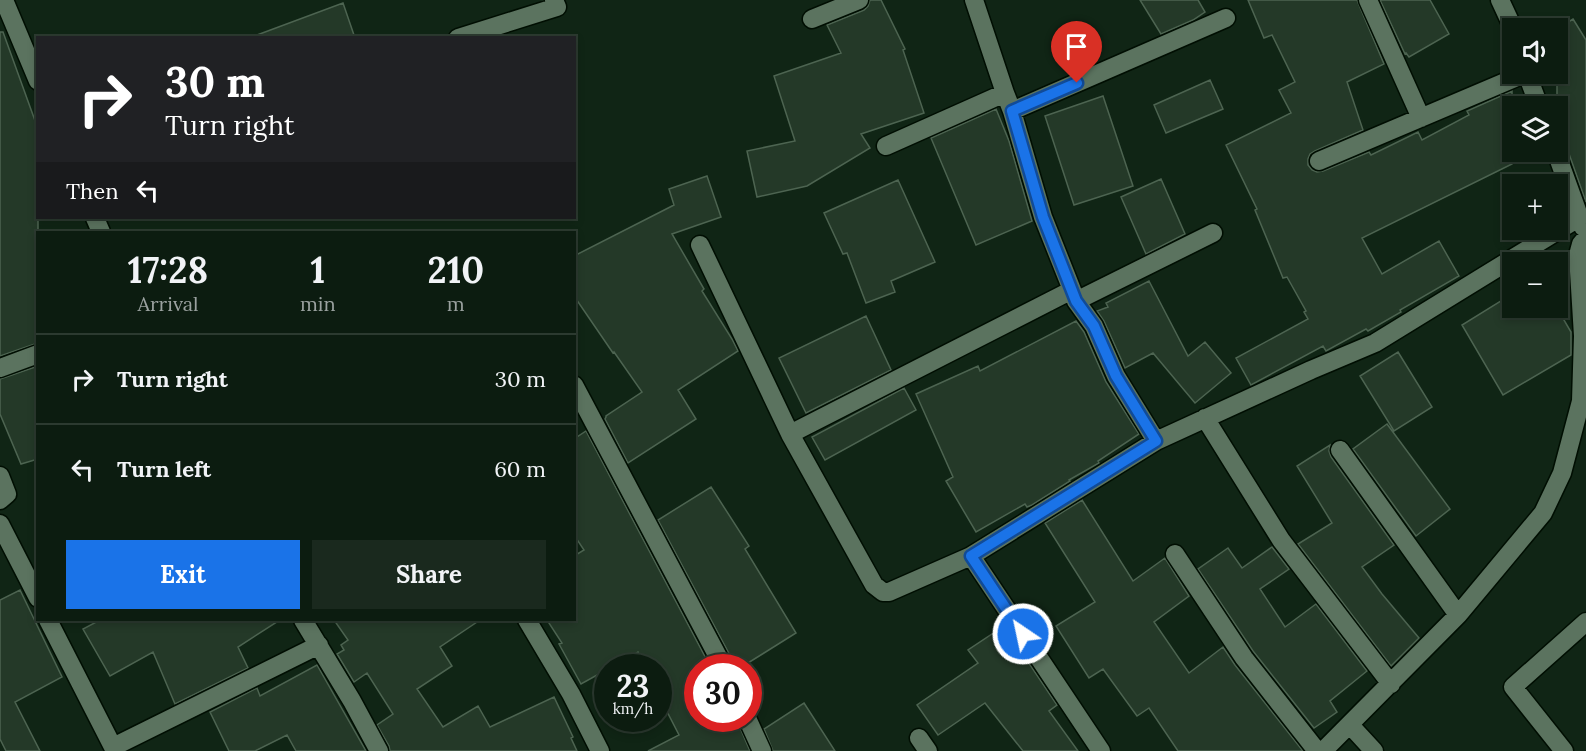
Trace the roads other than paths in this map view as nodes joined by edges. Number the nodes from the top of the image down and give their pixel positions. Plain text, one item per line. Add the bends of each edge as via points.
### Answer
1 (4, 0) edge
2 (555, 0) edge
3 (859, 0) edge
4 (974, 0) edge
5 (1368, 0) edge
6 (1500, 0) edge
7 (1226, 18) dead end
8 (1508, 18) edge
9 (812, 19) dead end
10 (464, 36) edge
11 (36, 76) edge
12 (1502, 84) edge
13 (1005, 93) junction
14 (1012, 111) junction
15 (1421, 118) junction
16 (886, 146) dead end
17 (1319, 161) dead end
18 (1560, 162) edge
19 (1580, 217) junction
20 (1213, 233) dead end
21 (1586, 237) edge
22 (700, 245) dead end
23 (1074, 295) junction
24 (36, 355) edge
25 (0, 368) edge
26 (576, 389) edge
27 (1205, 418) junction
28 (790, 434) junction
29 (1156, 441) junction
30 (1340, 450) dead end
31 (0, 476) edge
32 (0, 500) edge
33 (0, 524) edge
34 (1175, 554) dead end
35 (971, 556) junction
36 (36, 594) edge
37 (1458, 615) junction
38 (48, 621) edge
39 (304, 621) edge
40 (528, 621) edge
41 (1586, 622) edge
42 (318, 645) junction
43 (717, 654) edge
44 (1391, 684) junction
45 (1350, 725) junction
46 (753, 732) edge
47 (109, 749) edge
48 (371, 749) edge
49 (600, 751) edge
50 (762, 751) edge
51 (1101, 751) edge
52 (1317, 751) edge
53 (1323, 751) edge
54 (1374, 751) edge
55 (1564, 751) edge

1 - 11 street
2 - 10 street via 557,7
3 - 9 street
4 - 13 street
5 - 15 street
6 - 8 street
7 - 14 street
12 - 15 street
13 - 14 street
13 - 16 street
14 - 23 street via 1043,217
15 - 17 street
18 - 19 street
19 - 21 street
19 - 27 street via 1375,343
20 - 23 street
21 - 37 street via 1578,255 1581,401 1563,473 1543,513
22 - 28 street
23 - 28 street
23 - 29 street via 1094,326 1116,376
24 - 25 street
26 - 43 street
27 - 29 street
27 - 44 street via 1281,540
28 - 35 street via 878,589 896,590
29 - 35 street
30 - 37 street
31 - 32 street via 7,494
33 - 36 street
34 - 52 street via 1244,658
35 - 51 street
37 - 44 street
38 - 47 street
39 - 42 street
40 - 49 street
41 - 55 street via 1513,687
42 - 47 street
42 - 48 street via 352,701
44 - 45 street
45 - 53 street
45 - 54 street
46 - 50 street

